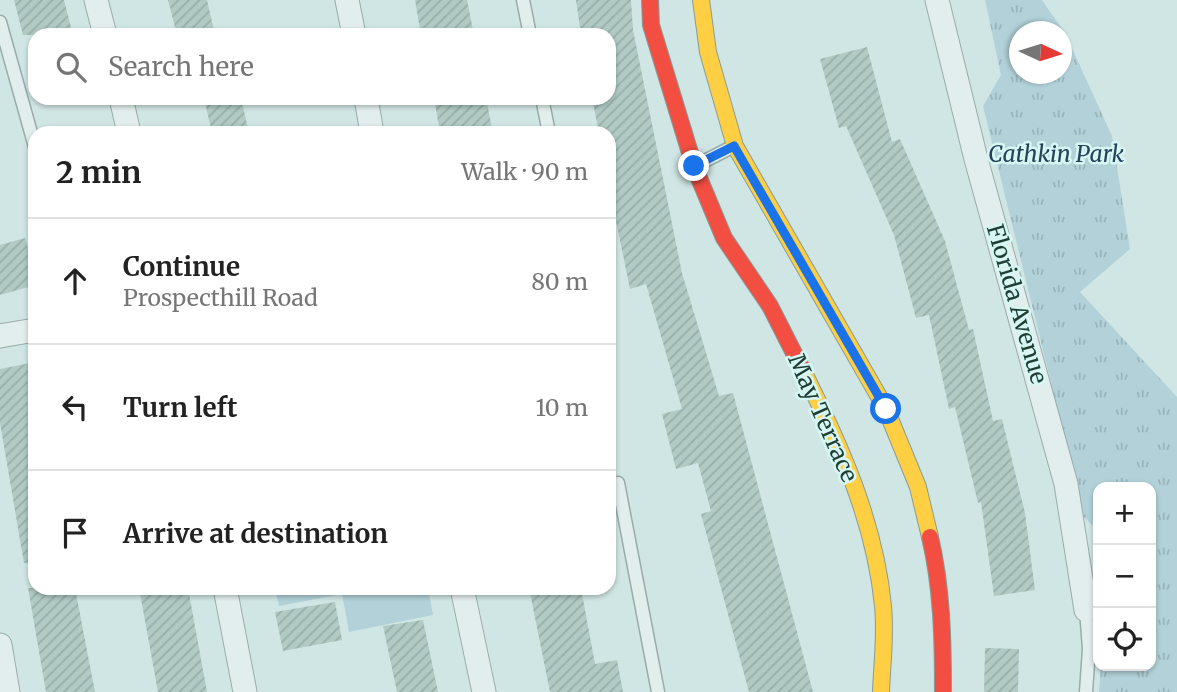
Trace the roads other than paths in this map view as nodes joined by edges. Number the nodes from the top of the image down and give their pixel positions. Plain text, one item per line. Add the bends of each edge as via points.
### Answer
1 (96, 0) edge
2 (347, 0) edge
3 (523, 0) edge
4 (649, 0) edge
5 (701, 0) edge
6 (937, 0) edge
7 (0, 22) edge
8 (103, 28) edge
9 (353, 28) edge
10 (529, 28) edge
11 (123, 105) edge
12 (367, 105) edge
13 (543, 105) edge
14 (29, 126) edge
15 (127, 126) edge
16 (372, 126) edge
17 (548, 126) edge
18 (734, 146) junction
19 (694, 166) junction
20 (28, 331) edge
21 (0, 336) edge
22 (618, 483) dead end
23 (226, 595) edge
24 (464, 595) edge
25 (1086, 610) joint
26 (0, 645) edge
27 (8, 692) edge
28 (245, 692) edge
29 (484, 692) edge
30 (658, 692) edge
31 (881, 692) edge
32 (943, 692) edge
33 (1086, 692) edge

1 - 8 street
2 - 9 street
3 - 10 lane
4 - 19 main road, May Terrace via 651,25
5 - 18 main road via 708,52
6 - 25 street, Florida Avenue via 1066,484
7 - 14 lane
11 - 15 street
12 - 16 street
13 - 17 lane
18 - 19 lane
18 - 32 main road via 886,409 918,487 936,562
19 - 31 main road, May Terrace via 724,238 770,306 839,442 866,520 883,606
20 - 21 street
22 - 30 lane
23 - 28 street
24 - 29 street
25 - 33 lane
26 - 27 street

